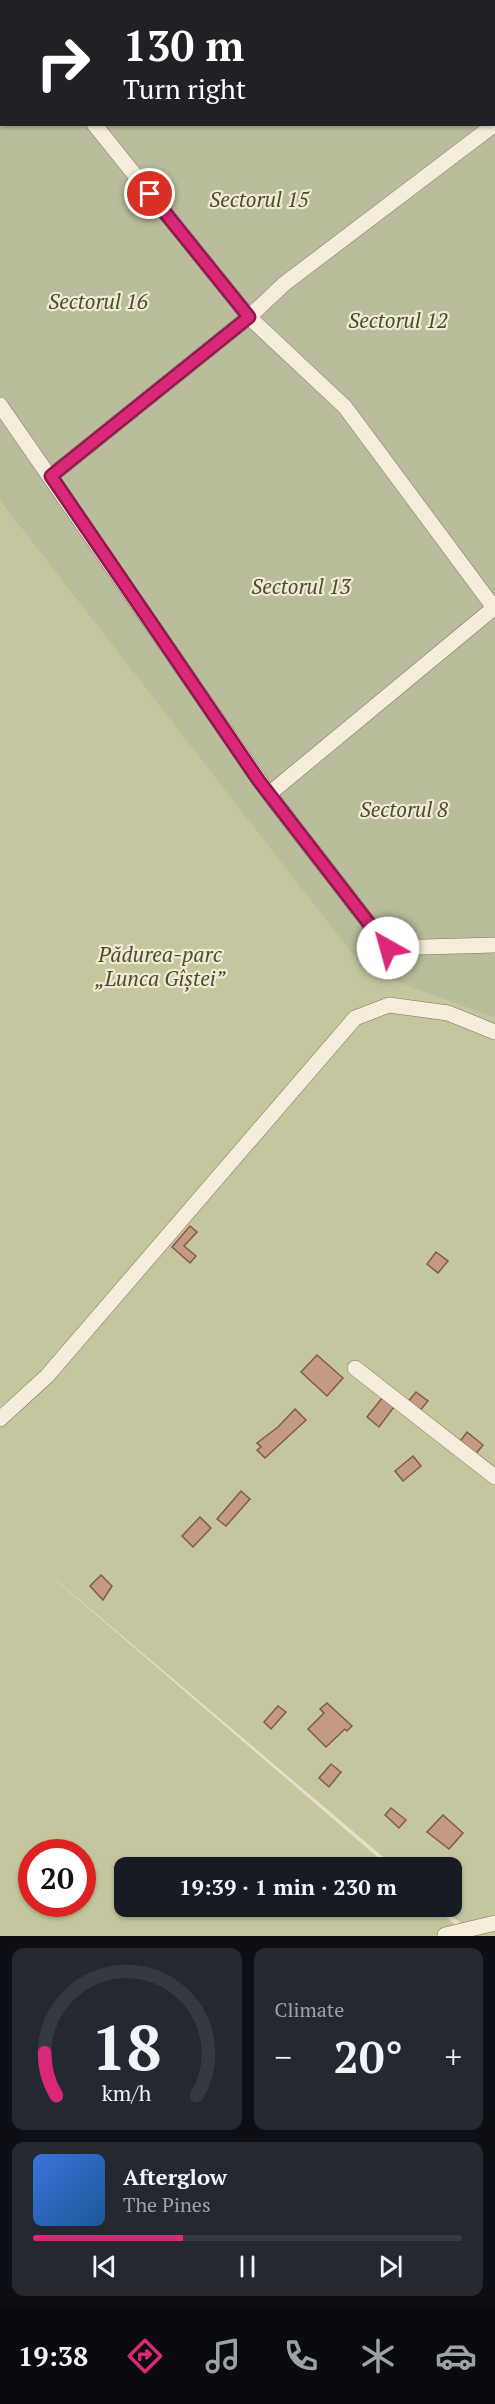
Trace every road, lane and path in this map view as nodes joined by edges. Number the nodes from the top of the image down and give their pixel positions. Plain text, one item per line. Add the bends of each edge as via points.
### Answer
1 (96, 126) edge
2 (492, 126) edge
3 (249, 317) junction
4 (0, 405) edge
5 (51, 476) junction
6 (495, 607) edge
7 (269, 794) junction
8 (495, 945) edge
9 (495, 1032) edge
10 (355, 1368) dead end
11 (0, 1419) edge
12 (495, 1477) edge
13 (495, 1923) edge
14 (445, 1935) edge

1 - 3 lane
2 - 3 lane via 284,284
3 - 5 lane
3 - 6 lane via 345,407
4 - 5 lane
5 - 7 lane
6 - 7 lane
7 - 8 lane via 388,948
9 - 11 lane via 448,1013 389,1005 355,1018 47,1376
10 - 12 lane
13 - 14 lane

